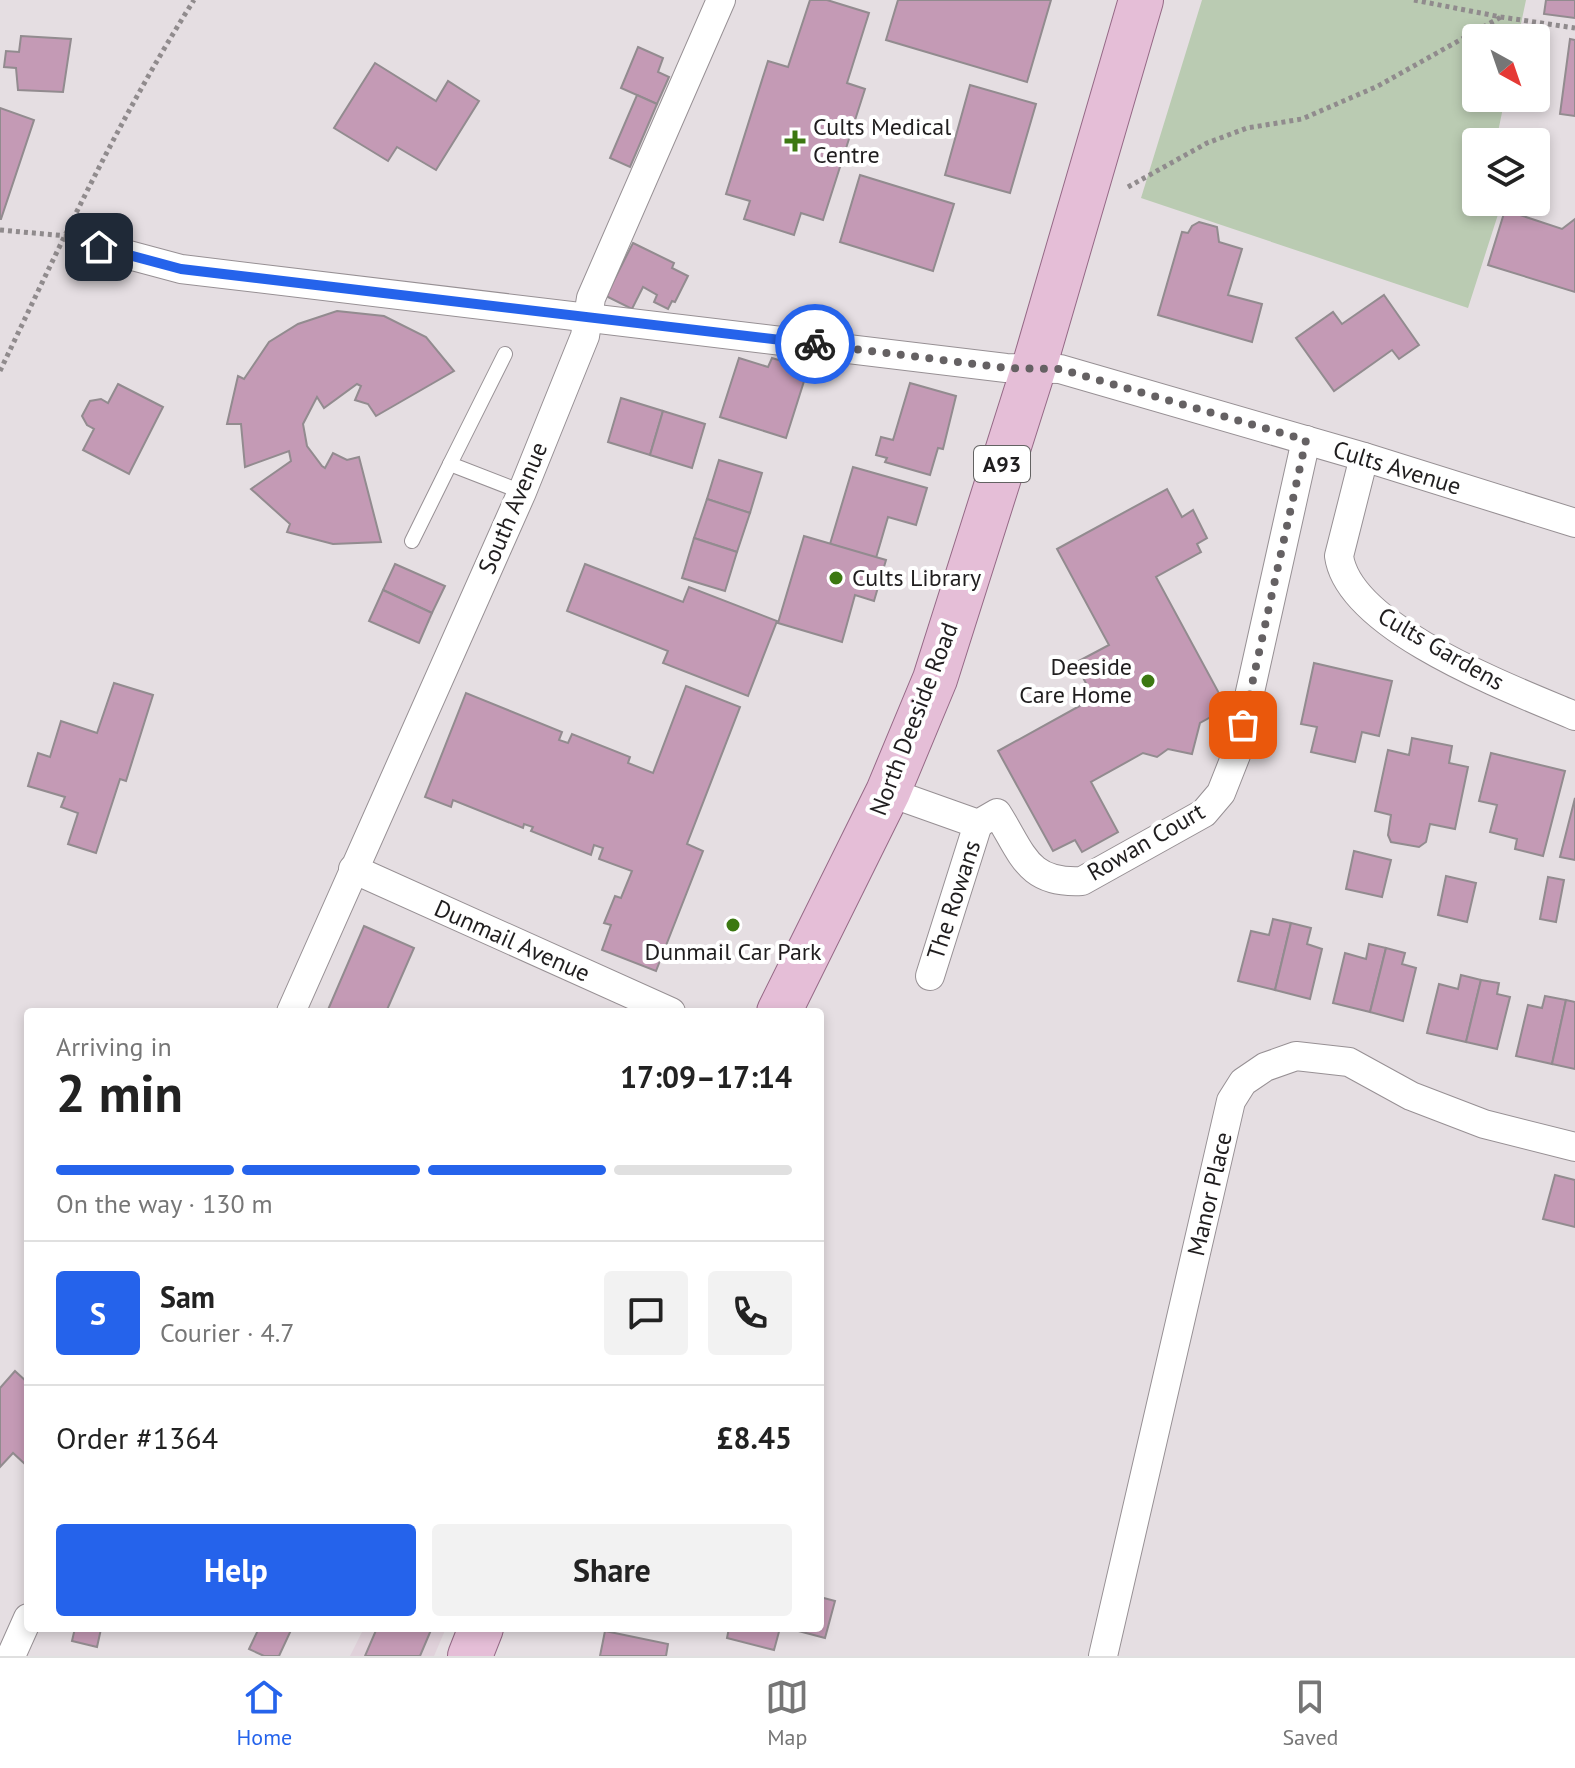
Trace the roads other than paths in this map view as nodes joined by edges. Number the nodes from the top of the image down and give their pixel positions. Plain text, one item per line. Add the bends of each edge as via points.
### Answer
1 (721, 0) edge
2 (1141, 0) edge
3 (99, 247) road end
4 (588, 317) junction
5 (505, 354) dead end
6 (1034, 367) junction
7 (1306, 440) junction
8 (1364, 457) junction
9 (450, 464) junction
10 (522, 492) junction
11 (1575, 523) edge
12 (412, 541) dead end
13 (1575, 716) edge
14 (888, 792) junction
15 (978, 824) junction
16 (353, 869) junction
17 (930, 976) dead end
18 (293, 1008) edge
19 (662, 1008) edge
20 (781, 1008) edge
21 (1575, 1147) edge
22 (24, 1627) edge
23 (479, 1632) edge
24 (11, 1656) edge
25 (470, 1656) edge
26 (1103, 1656) edge

1 - 4 street, South Avenue via 591,298
2 - 6 main road, North Deeside Road / A93
3 - 4 street, Cults Avenue via 181,269
4 - 6 street, Cults Avenue via 1006,368
4 - 10 street, South Avenue
5 - 9 lane
6 - 7 street, Cults Avenue via 1060,369
6 - 14 main road, North Deeside Road / A93 via 935,679
7 - 8 street, Cults Avenue
7 - 15 street, Rowan Court via 1236,755 1221,793 1204,813 1082,881 1061,882 1035,872 997,813
8 - 11 street, Cults Avenue
8 - 13 street, Cults Gardens via 1339,556 1362,601 1473,673
9 - 10 lane
9 - 12 lane
10 - 16 street, South Avenue
14 - 15 street, Rowan Court
14 - 20 main road, North Deeside Road / A93
15 - 17 street, The Rowans
16 - 18 street, South Avenue
16 - 19 street, Dunmail Avenue
21 - 26 street, Manor Place via 1484,1124 1411,1096 1349,1062 1296,1056 1243,1082 1231,1101
22 - 24 street
23 - 25 main road

